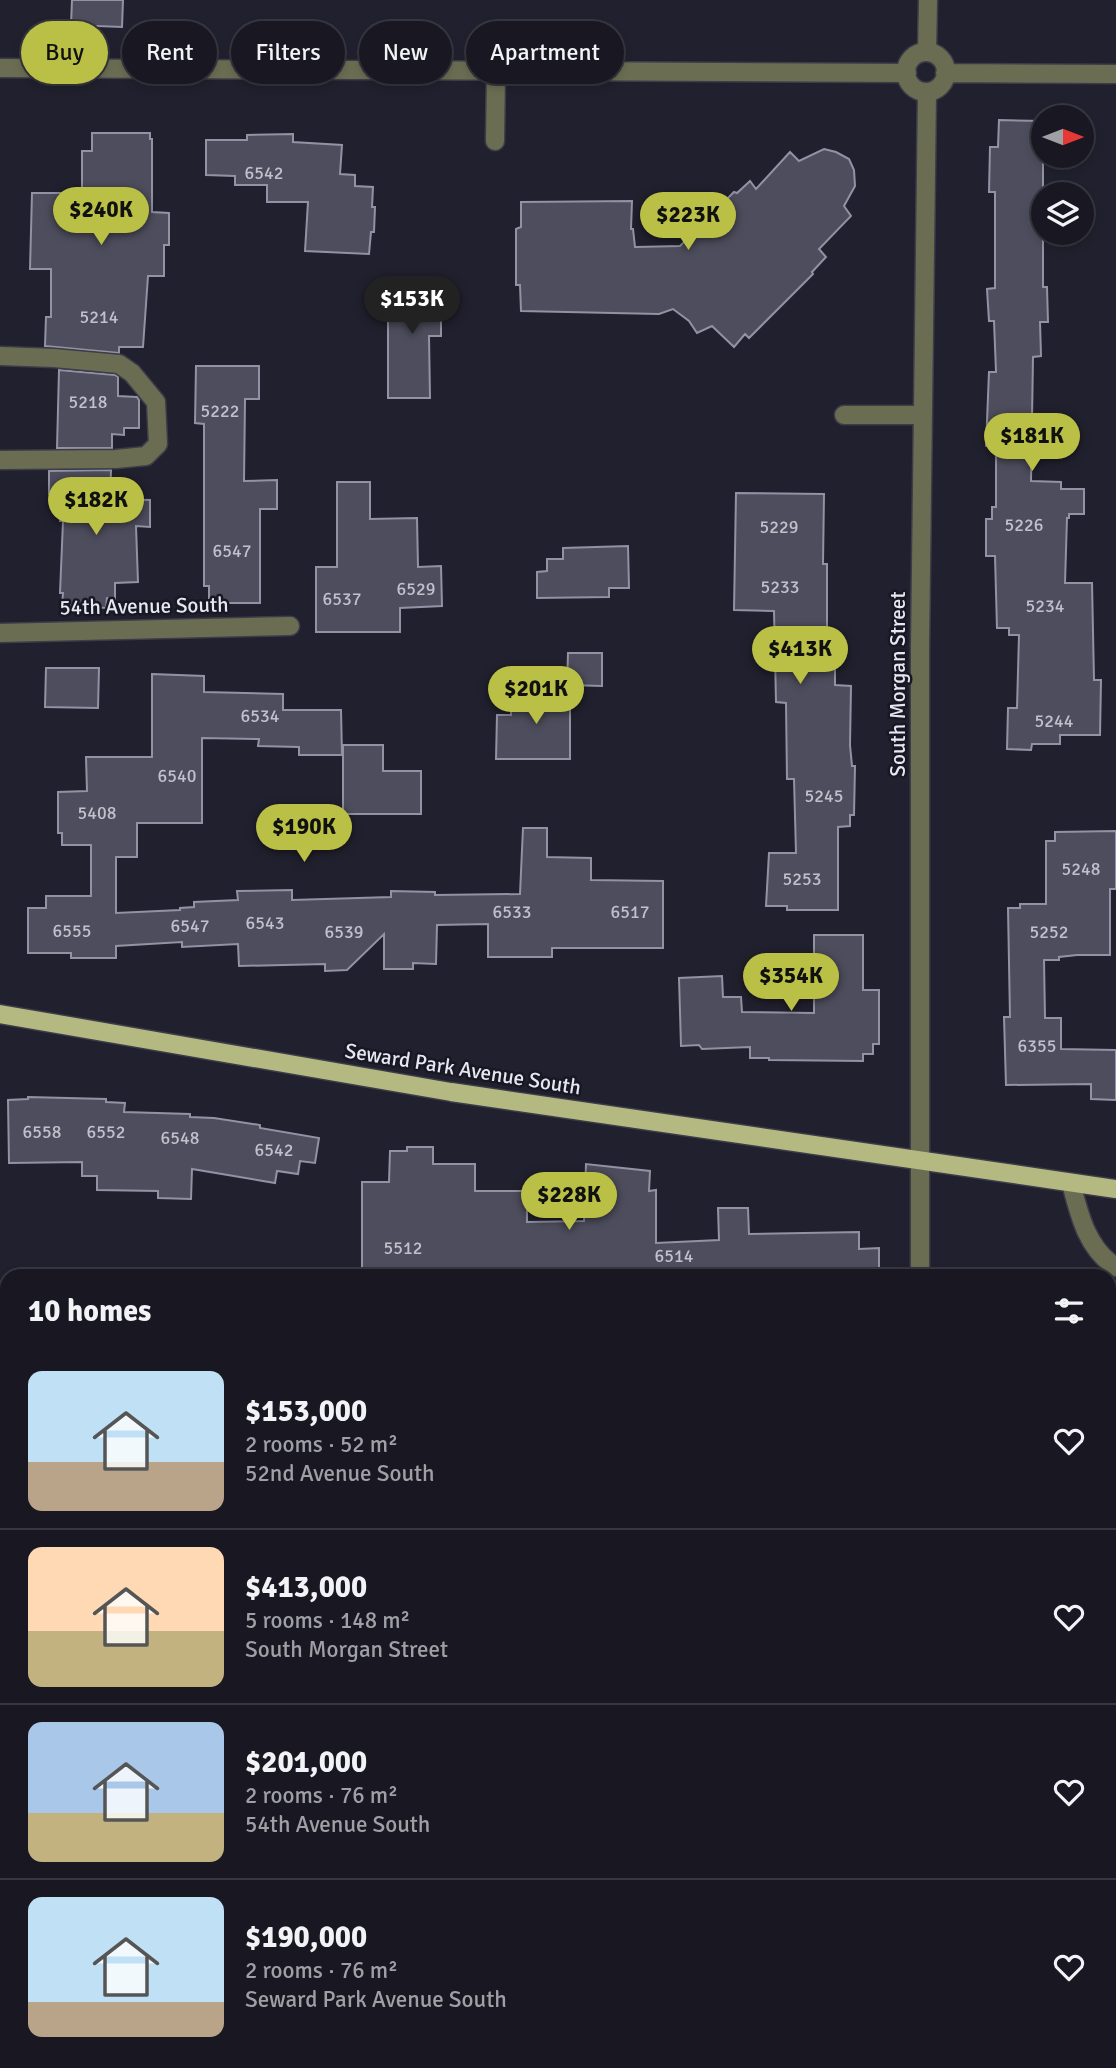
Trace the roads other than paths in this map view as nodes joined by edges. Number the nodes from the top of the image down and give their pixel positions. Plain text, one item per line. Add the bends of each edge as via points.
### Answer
1 (928, 0) edge
2 (927, 52) junction
3 (0, 68) edge
4 (466, 72) edge
5 (624, 72) edge
6 (906, 73) junction
7 (945, 73) junction
8 (1116, 74) edge
9 (496, 84) edge
10 (927, 92) junction
11 (495, 141) dead end
12 (0, 356) edge
13 (844, 415) dead end
14 (923, 415) junction
15 (0, 460) edge
16 (290, 626) dead end
17 (0, 633) edge
18 (0, 1014) edge
19 (921, 1159) junction
20 (1071, 1183) junction
21 (1116, 1189) edge
22 (1116, 1267) edge
23 (920, 1269) edge

1 - 2 street
2 - 6 street via 912,58
2 - 7 street via 940,59
3 - 4 street
5 - 6 street
6 - 10 street via 912,86
7 - 8 street
7 - 10 street via 942,84
9 - 11 street
10 - 14 street, South Morgan Street
12 - 15 street via 119,364 156,402 158,444 146,456
13 - 14 street
14 - 19 street, South Morgan Street
16 - 17 street, 54th Avenue South
18 - 19 main road, Seward Park Avenue South via 452,1091
19 - 20 main road, Seward Park Avenue South
19 - 23 street, South Morgan Street
20 - 21 main road, Seward Park Avenue South
20 - 22 street via 1081,1222 1095,1247

